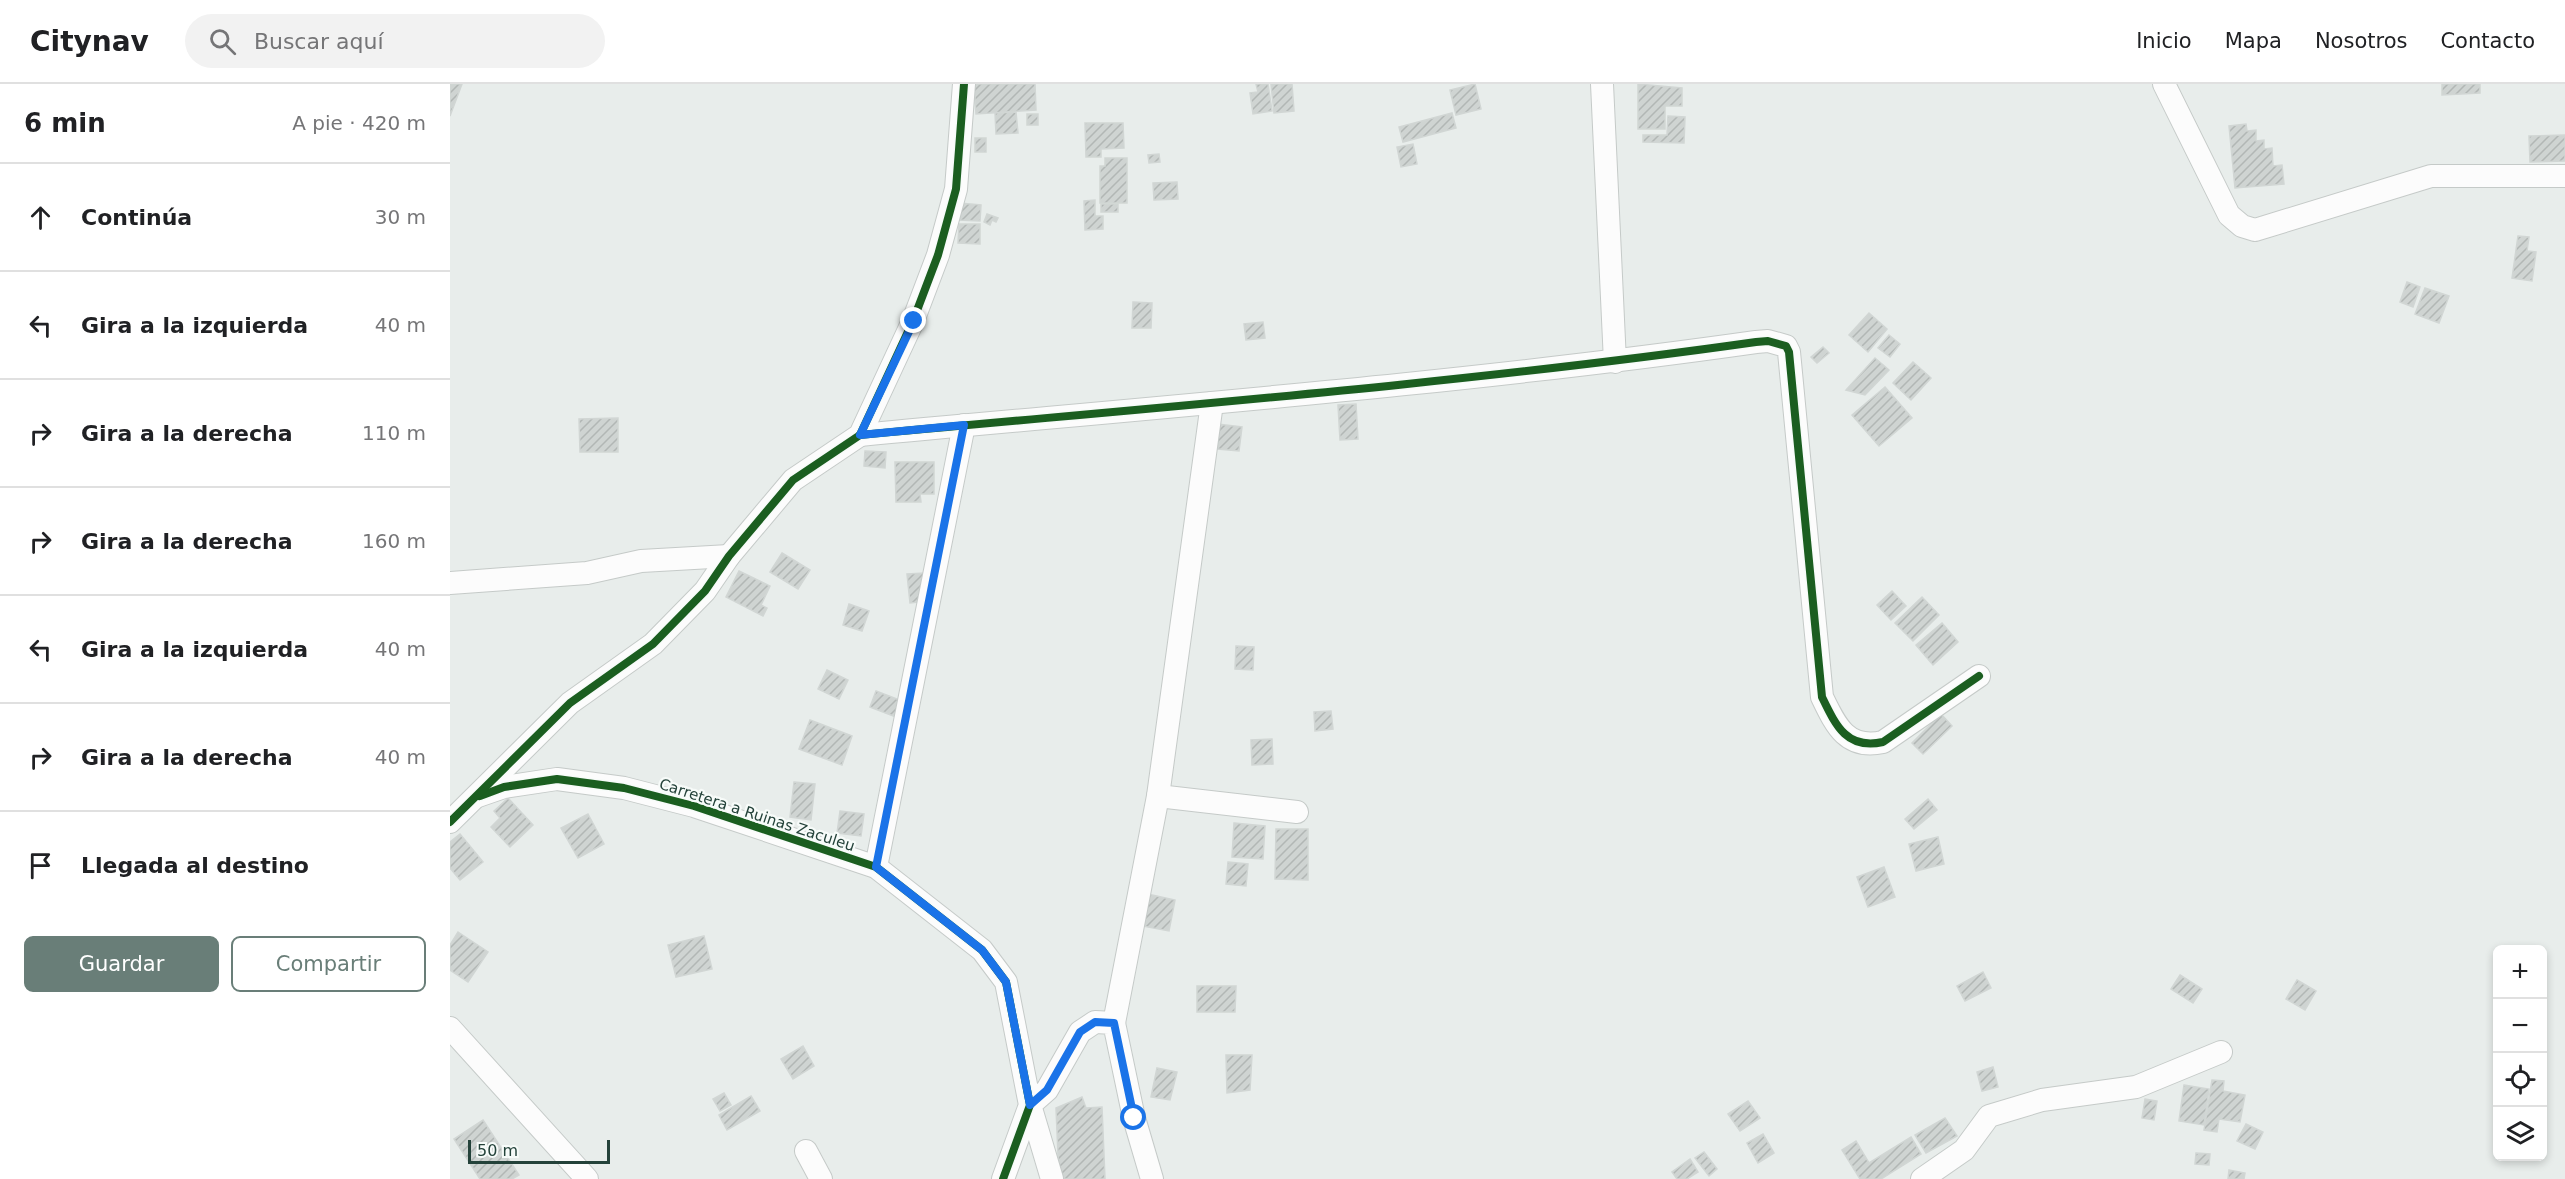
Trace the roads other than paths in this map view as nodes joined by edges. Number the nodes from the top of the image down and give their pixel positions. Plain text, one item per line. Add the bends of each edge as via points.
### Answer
1 (964, 84) edge
2 (1602, 84) edge
3 (2164, 84) edge
4 (2565, 176) edge
5 (1615, 362) junction
6 (1212, 403) junction
7 (964, 425) junction
8 (860, 435) junction
9 (729, 556) junction
10 (450, 583) edge
11 (1979, 676) dead end
12 (1158, 796) junction
13 (474, 798) junction
14 (1297, 812) dead end
15 (450, 822) edge
16 (876, 867) junction
17 (1114, 1023) junction
18 (450, 1028) edge
19 (2221, 1052) dead end
20 (1030, 1105) junction
21 (806, 1151) dead end
22 (587, 1179) edge
23 (821, 1179) edge
24 (1003, 1179) edge
25 (1052, 1179) edge
26 (1152, 1179) edge
27 (1922, 1179) edge

1 - 8 street via 956,189 938,255 914,321
2 - 5 street
3 - 4 street via 2229,215 2242,226 2256,230 2431,176
5 - 6 street
5 - 11 street via 1756,342 1786,346 1822,697 1840,729 1855,742 1866,746 1883,742
6 - 7 street
6 - 12 street
7 - 8 street
7 - 16 street
8 - 9 street via 793,480
9 - 10 street via 641,561 587,573
9 - 13 street via 705,591 652,644 570,703
12 - 14 street
12 - 17 street
13 - 15 street
13 - 16 street, Carretera a Ruinas Zaculeu via 504,787 557,779 624,788 694,806
16 - 20 street, Carretera a Ruinas Zaculeu via 982,950 1006,982
17 - 20 street via 1095,1022 1080,1032 1047,1090
17 - 26 street via 1131,1107
18 - 22 street
19 - 27 street via 2136,1087 2042,1100 1989,1116 1964,1150
20 - 24 street
20 - 25 street, Carretera a Ruinas Zaculeu
21 - 23 street

